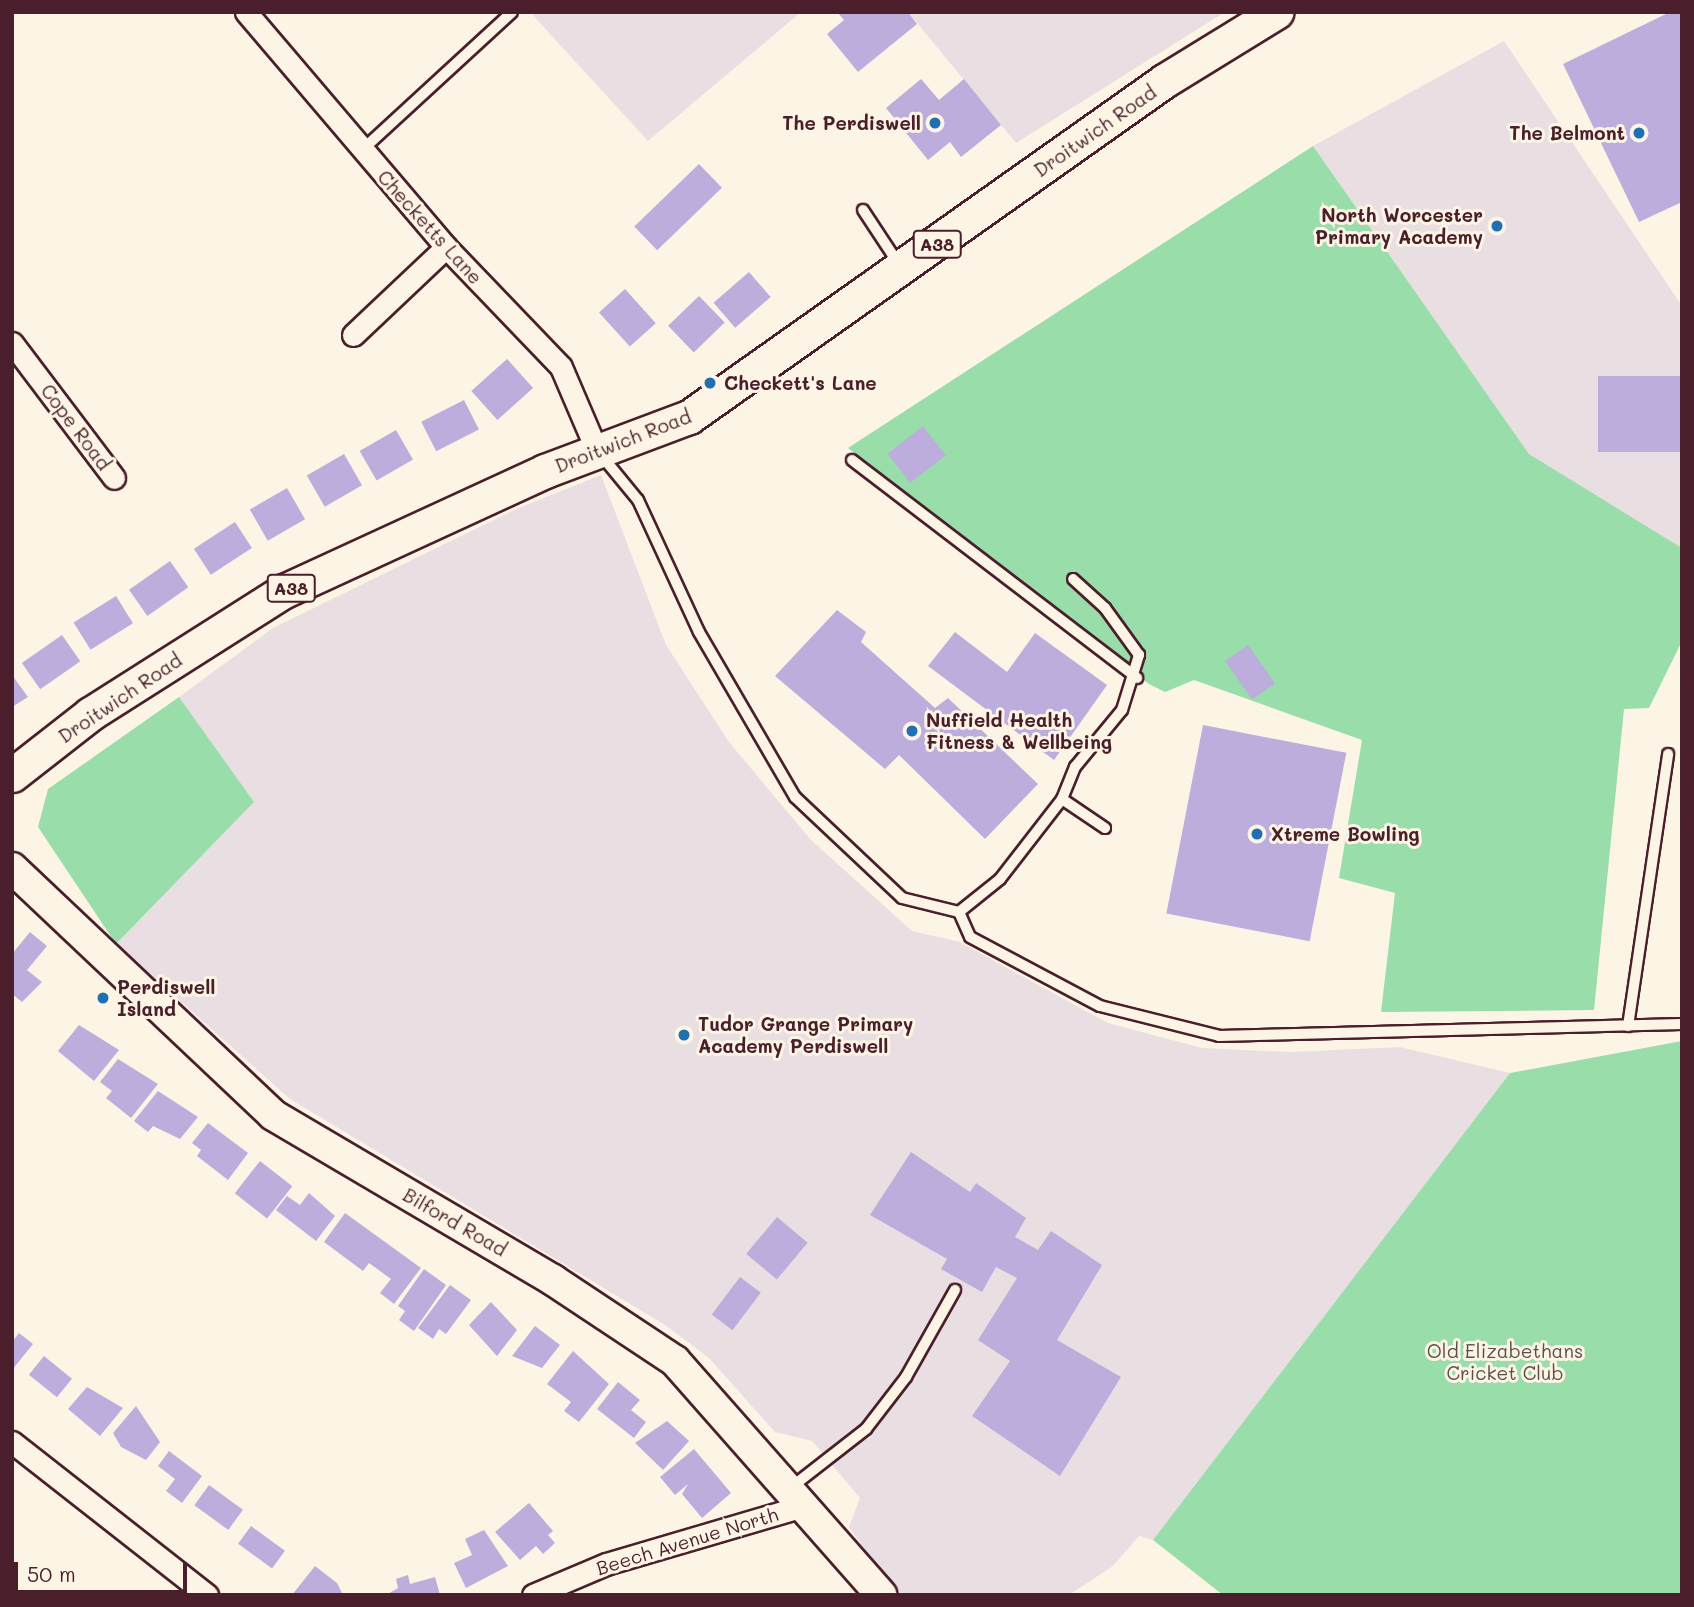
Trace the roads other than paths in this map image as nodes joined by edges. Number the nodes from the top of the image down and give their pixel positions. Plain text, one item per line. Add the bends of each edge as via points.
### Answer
1 (247, 12) edge
2 (512, 12) edge
3 (1269, 14) edge
4 (361, 151) junction
5 (863, 210) dead end
6 (446, 247) junction
7 (902, 269) junction
8 (353, 335) dead end
9 (12, 343) edge
10 (597, 451) junction
11 (852, 460) dead end
12 (114, 478) dead end
13 (1073, 579) dead end
14 (1136, 678) junction
15 (1668, 754) dead end
16 (12, 775) edge
17 (1062, 799) junction
18 (1105, 828) dead end
19 (12, 868) edge
20 (959, 912) junction
21 (1682, 1024) edge
22 (1628, 1026) junction
23 (955, 1290) dead end
24 (12, 1441) edge
25 (796, 1497) junction
26 (207, 1595) edge
27 (533, 1595) edge
28 (881, 1595) edge

1 - 4 street, Checketts Lane
2 - 4 lane
3 - 7 main road, Droitwich Road / A38 via 1164,81
4 - 6 street, Checketts Lane
5 - 7 lane
6 - 8 street
6 - 10 street, Checketts Lane via 561,368
7 - 10 main road, Droitwich Road / A38 via 689,417
9 - 12 street, Cope Road
10 - 16 main road, Droitwich Road / A38 via 284,591 90,715
10 - 20 lane via 638,500 699,632 795,797 902,898
11 - 14 lane
13 - 14 lane via 1105,608 1139,655
14 - 17 lane via 1122,710 1075,767
15 - 22 lane
17 - 18 lane
17 - 20 lane via 1000,878
19 - 25 main road, Bilford Road via 273,1115 660,1349
20 - 22 lane via 970,937 1100,1006 1219,1036
21 - 22 lane
23 - 25 lane via 906,1377 866,1429
24 - 26 street
25 - 27 street, Beech Avenue North via 606,1564
25 - 28 main road, Bilford Road

